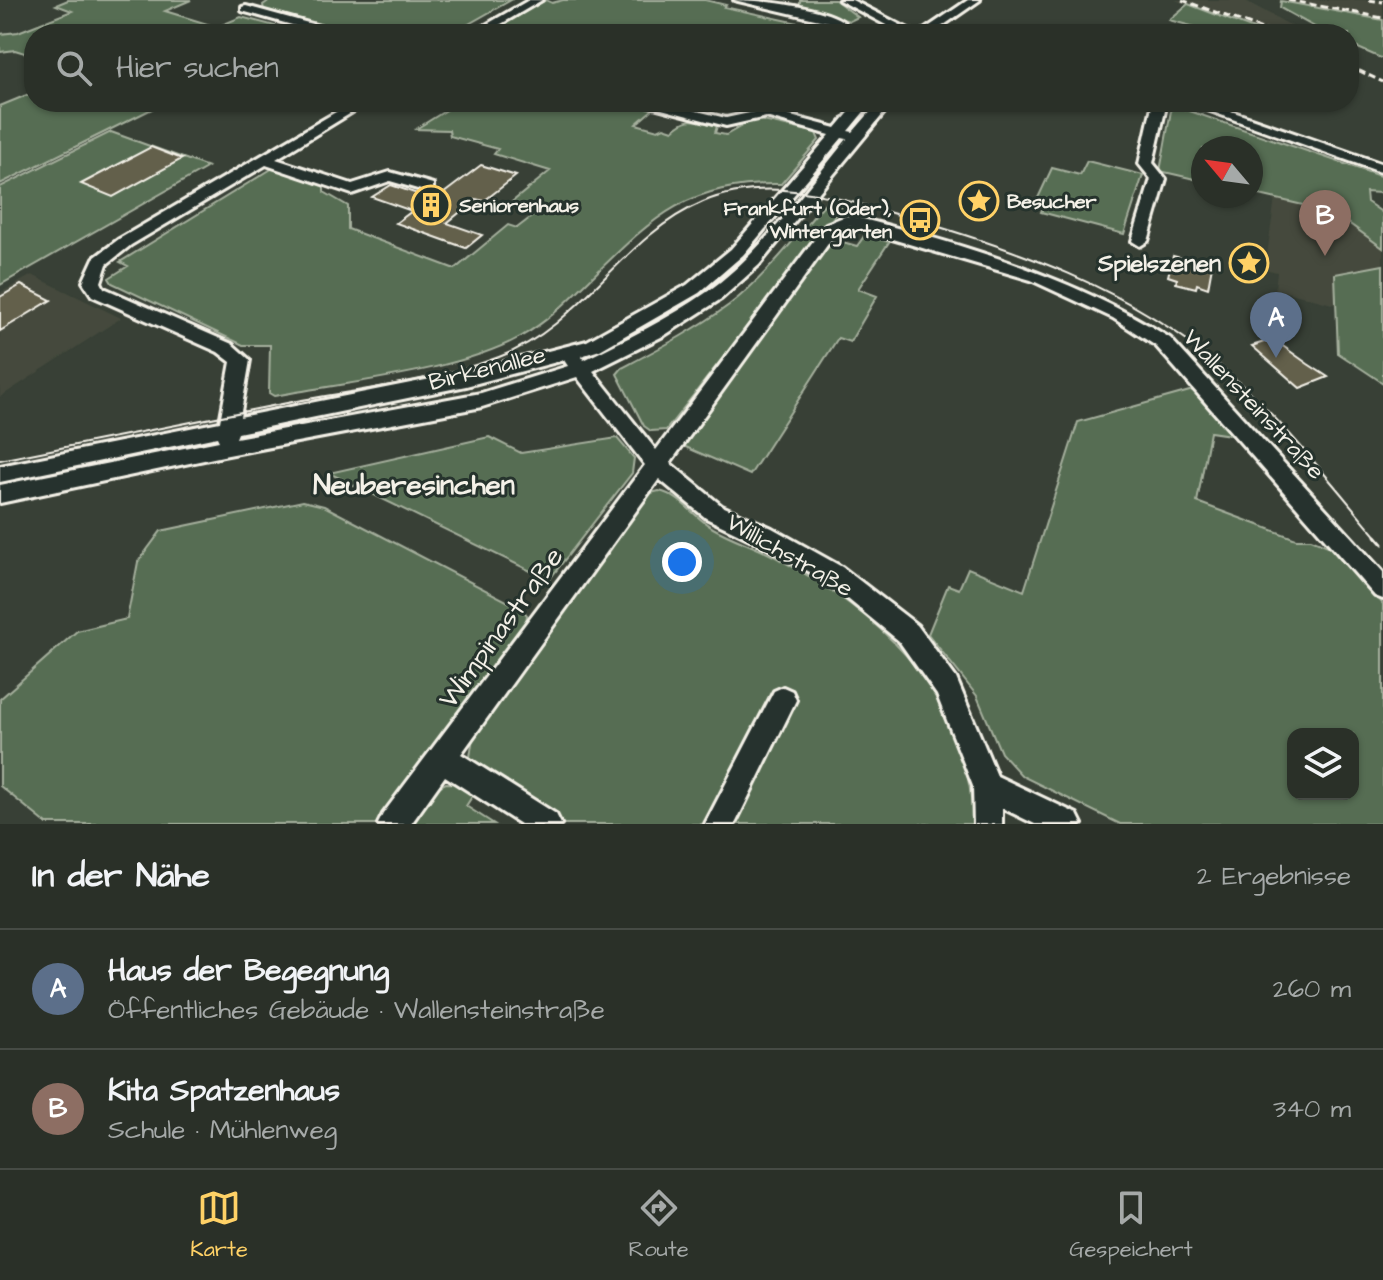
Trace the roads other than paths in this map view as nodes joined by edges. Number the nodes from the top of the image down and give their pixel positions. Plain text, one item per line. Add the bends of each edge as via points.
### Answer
1 (533, 0) edge
2 (742, 0) edge
3 (842, 0) edge
4 (975, 0) edge
5 (246, 9) dead end
6 (301, 24) edge
7 (493, 24) edge
8 (839, 24) edge
9 (880, 24) edge
10 (891, 24) edge
11 (938, 24) edge
12 (345, 112) edge
13 (684, 112) edge
14 (754, 112) edge
15 (777, 112) edge
16 (860, 112) edge
17 (874, 112) edge
18 (1158, 112) edge
19 (1221, 112) edge
20 (848, 135) junction
21 (266, 160) junction
22 (1383, 169) edge
23 (428, 187) dead end
24 (1140, 241) dead end
25 (575, 361) junction
26 (226, 437) junction
27 (656, 464) junction
28 (0, 474) edge
29 (0, 494) edge
30 (1383, 589) edge
31 (783, 700) dead end
32 (442, 758) junction
33 (987, 786) junction
34 (988, 823) edge
35 (393, 824) edge
36 (546, 824) edge
37 (720, 824) edge
38 (1067, 824) edge

1 - 7 street
2 - 8 street
3 - 9 street
3 - 10 street
4 - 11 street
5 - 6 street
12 - 21 street
13 - 14 street via 726,122
15 - 20 street
16 - 20 street, Birkenallee
17 - 20 street, Birkenallee
18 - 24 street via 1146,164 1159,179
19 - 22 street
20 - 25 street, Birkenallee via 753,261 715,295 659,331
21 - 23 street via 352,189 390,176
21 - 26 street via 125,242 100,262 92,282 98,292 241,360
25 - 26 street, Birkenallee via 452,383
25 - 27 street, Willichstraße
26 - 28 street, Birkenallee
26 - 29 street, Birkenallee
27 - 30 street, Wallensteinstraße via 832,227 855,222 1037,276 1119,314 1163,342
27 - 32 street, Wimpinastraße
27 - 33 street, Willichstraße via 714,512 834,574 908,633 947,687
31 - 37 street
32 - 35 street, Wimpinastraße
32 - 36 street
33 - 34 street, Willichstraße
33 - 38 street

